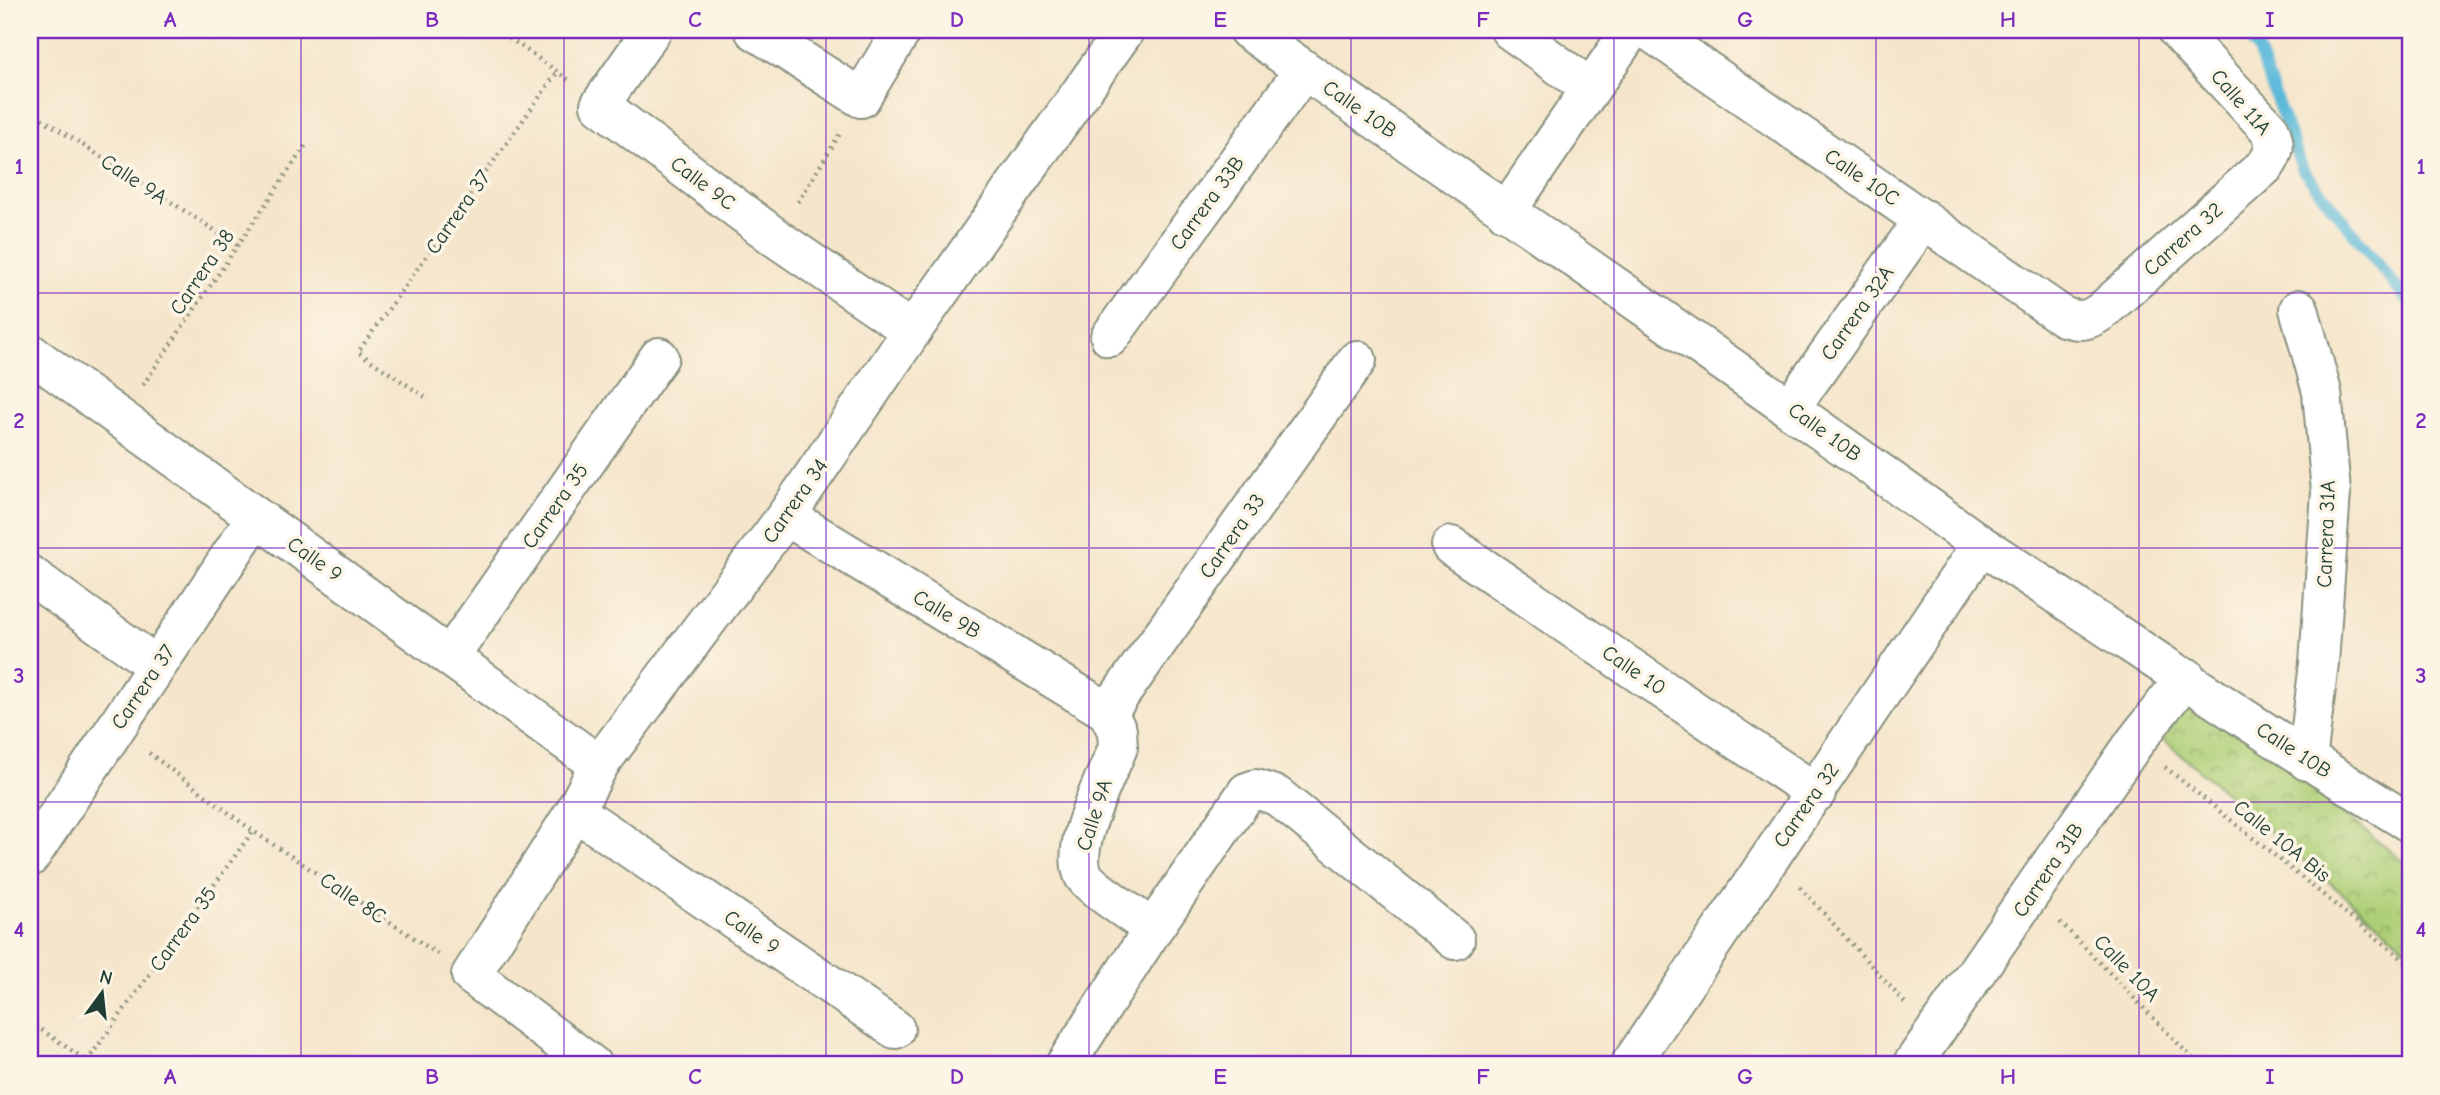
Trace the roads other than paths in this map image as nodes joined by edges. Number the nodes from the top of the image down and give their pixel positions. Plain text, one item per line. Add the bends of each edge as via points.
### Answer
1 (652, 30) edge
2 (754, 30) edge
3 (902, 30) edge
4 (1125, 30) edge
5 (1248, 30) edge
6 (1510, 30) edge
7 (1631, 30) edge
8 (1648, 30) edge
9 (2177, 30) edge
10 (1304, 69) junction
11 (1590, 88) junction
12 (2275, 143) joint
13 (1506, 212) junction
14 (1924, 219) junction
15 (2299, 309) dead end
16 (2078, 321) joint
17 (912, 331) junction
18 (1110, 337) dead end
19 (30, 353) edge
20 (659, 357) dead end
21 (1357, 360) dead end
22 (1791, 407) junction
23 (786, 516) junction
24 (256, 517) junction
25 (1981, 545) junction
26 (1451, 546) dead end
27 (30, 575) edge
28 (451, 655) junction
29 (157, 666) junction
30 (2186, 677) junction
31 (1108, 712) junction
32 (2307, 761) junction
33 (599, 765) junction
34 (1816, 793) junction
35 (575, 811) junction
36 (2410, 822) edge
37 (30, 857) edge
38 (1153, 929) junction
39 (1455, 940) dead end
40 (895, 1029) dead end
41 (592, 1065) edge
42 (1065, 1065) edge
43 (1630, 1065) edge
44 (1912, 1065) edge

1 - 17 street, Calle 9C via 600,105 776,238
2 - 3 street via 861,98
4 - 17 street, Carrera 34
5 - 10 street, Calle 10B
6 - 11 street
7 - 11 street
8 - 14 street, Calle 10C
9 - 12 street, Calle 11A via 2270,130
10 - 13 street, Calle 10B
10 - 18 street, Carrera 33B
11 - 13 street
12 - 16 street, Carrera 32 via 2266,165 2102,311
13 - 22 street, Calle 10B
14 - 16 street, Calle 10C via 2064,317
14 - 22 street, Carrera 32A
15 - 32 street, Carrera 31A via 2322,391 2331,492
17 - 23 street, Carrera 34
19 - 24 street, Calle 9
20 - 28 street, Carrera 35
21 - 31 street, Carrera 33
22 - 25 street, Calle 10B
23 - 31 street, Calle 9B
23 - 33 street, Carrera 34
24 - 28 street, Calle 9
24 - 29 street, Carrera 37
25 - 30 street, Calle 10B
25 - 34 street, Carrera 32
26 - 34 street, Calle 10
27 - 29 street
28 - 33 street, Calle 9
29 - 37 street, Carrera 37
30 - 32 street, Calle 10B
30 - 44 street, Carrera 31B via 2135,742
31 - 38 street, Calle 9A via 1118,747 1080,844 1079,863 1084,878
32 - 36 street, Calle 10B
33 - 35 street, Carrera 34
34 - 43 street, Carrera 32
35 - 40 street, Calle 9
35 - 41 street, Carrera 34 via 471,975
38 - 39 street via 1247,793 1256,789 1277,796
38 - 42 street

